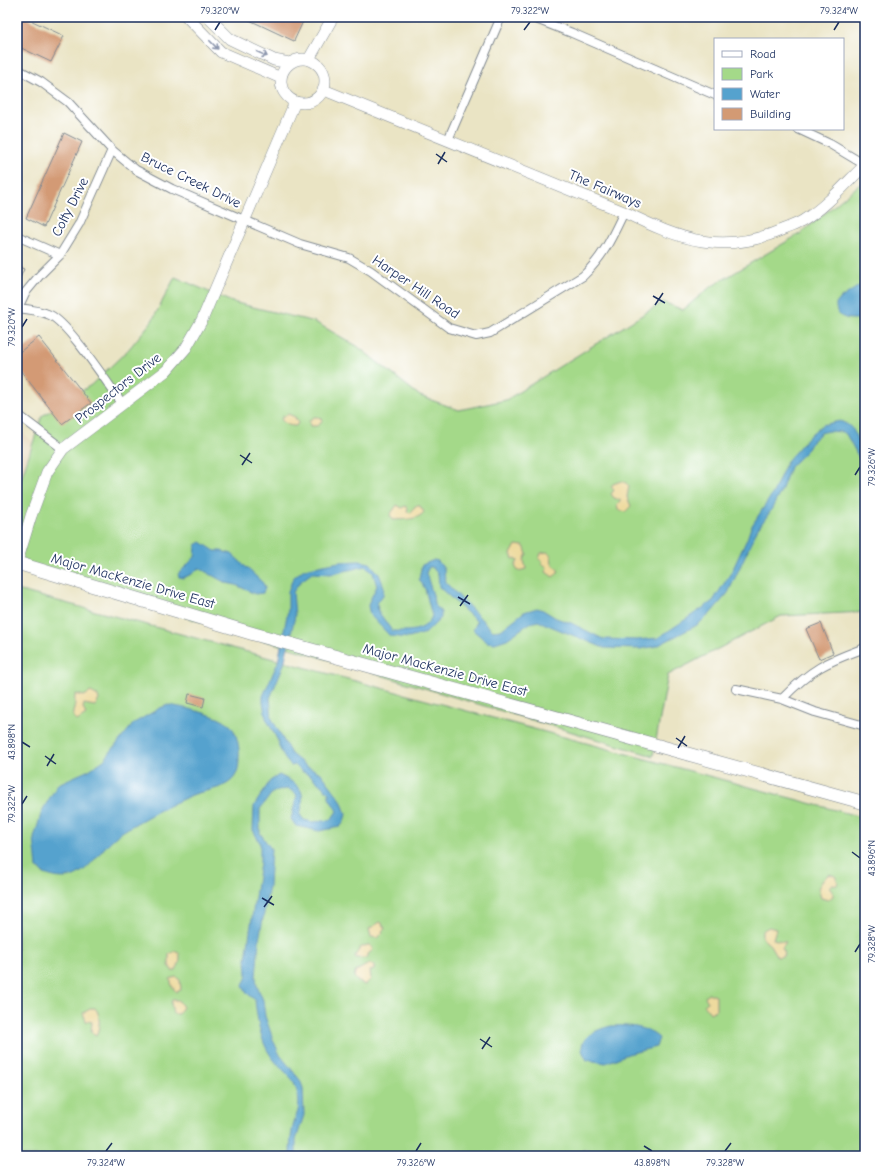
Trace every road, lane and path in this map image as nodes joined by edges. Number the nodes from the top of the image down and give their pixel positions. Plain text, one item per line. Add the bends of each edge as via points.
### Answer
1 (187, 17) edge
2 (208, 17) edge
3 (333, 17) edge
4 (501, 17) edge
5 (531, 17) edge
6 (309, 59) junction
7 (289, 63) junction
8 (17, 69) edge
9 (281, 78) junction
10 (324, 90) junction
11 (714, 95) edge
12 (295, 102) junction
13 (800, 130) edge
14 (448, 140) junction
15 (112, 150) junction
16 (865, 165) edge
17 (624, 212) junction
18 (245, 221) junction
19 (17, 236) edge
20 (60, 255) junction
21 (17, 309) edge
22 (122, 403) junction
23 (17, 414) edge
24 (63, 448) junction
25 (17, 563) edge
26 (865, 648) edge
27 (736, 689) dead end
28 (782, 699) junction
29 (865, 726) edge
30 (865, 803) edge

1 -> 9 street via 221,52
2 -> 7 street via 230,39 274,60
3 - 6 street
4 - 14 street
5 - 11 street
6 - 7 street via 302,58
6 - 10 street via 318,64 324,72
7 - 9 street
8 - 15 street, Bruce Creek Drive via 41,82 68,102
9 - 12 street via 284,92
10 - 12 street via 313,101
10 - 14 street, The Fairways
12 - 18 street, Prospectors Drive
13 - 16 street
14 - 17 street, The Fairways
15 - 18 street, Bruce Creek Drive via 136,170
15 - 20 street, Colty Drive via 79,224
16 - 17 street, The Fairways via 804,220 756,240 716,244 696,241 673,234
17 - 18 street, Harper Hill Road via 606,250 583,276 490,333 476,336 449,328 349,258 300,244
18 - 22 street, Prospectors Drive via 202,320 186,348 166,371
19 - 20 street
20 - 21 street, Colty Drive via 25,293
21 - 22 street via 29,308 51,315 65,326
22 - 24 street, Prospectors Drive
23 - 24 street
24 - 25 street, Prospectors Drive via 47,472
25 - 30 main road, Major MacKenzie Drive East via 254,634
26 - 28 street via 812,671
27 - 28 street
28 - 29 street via 815,712

